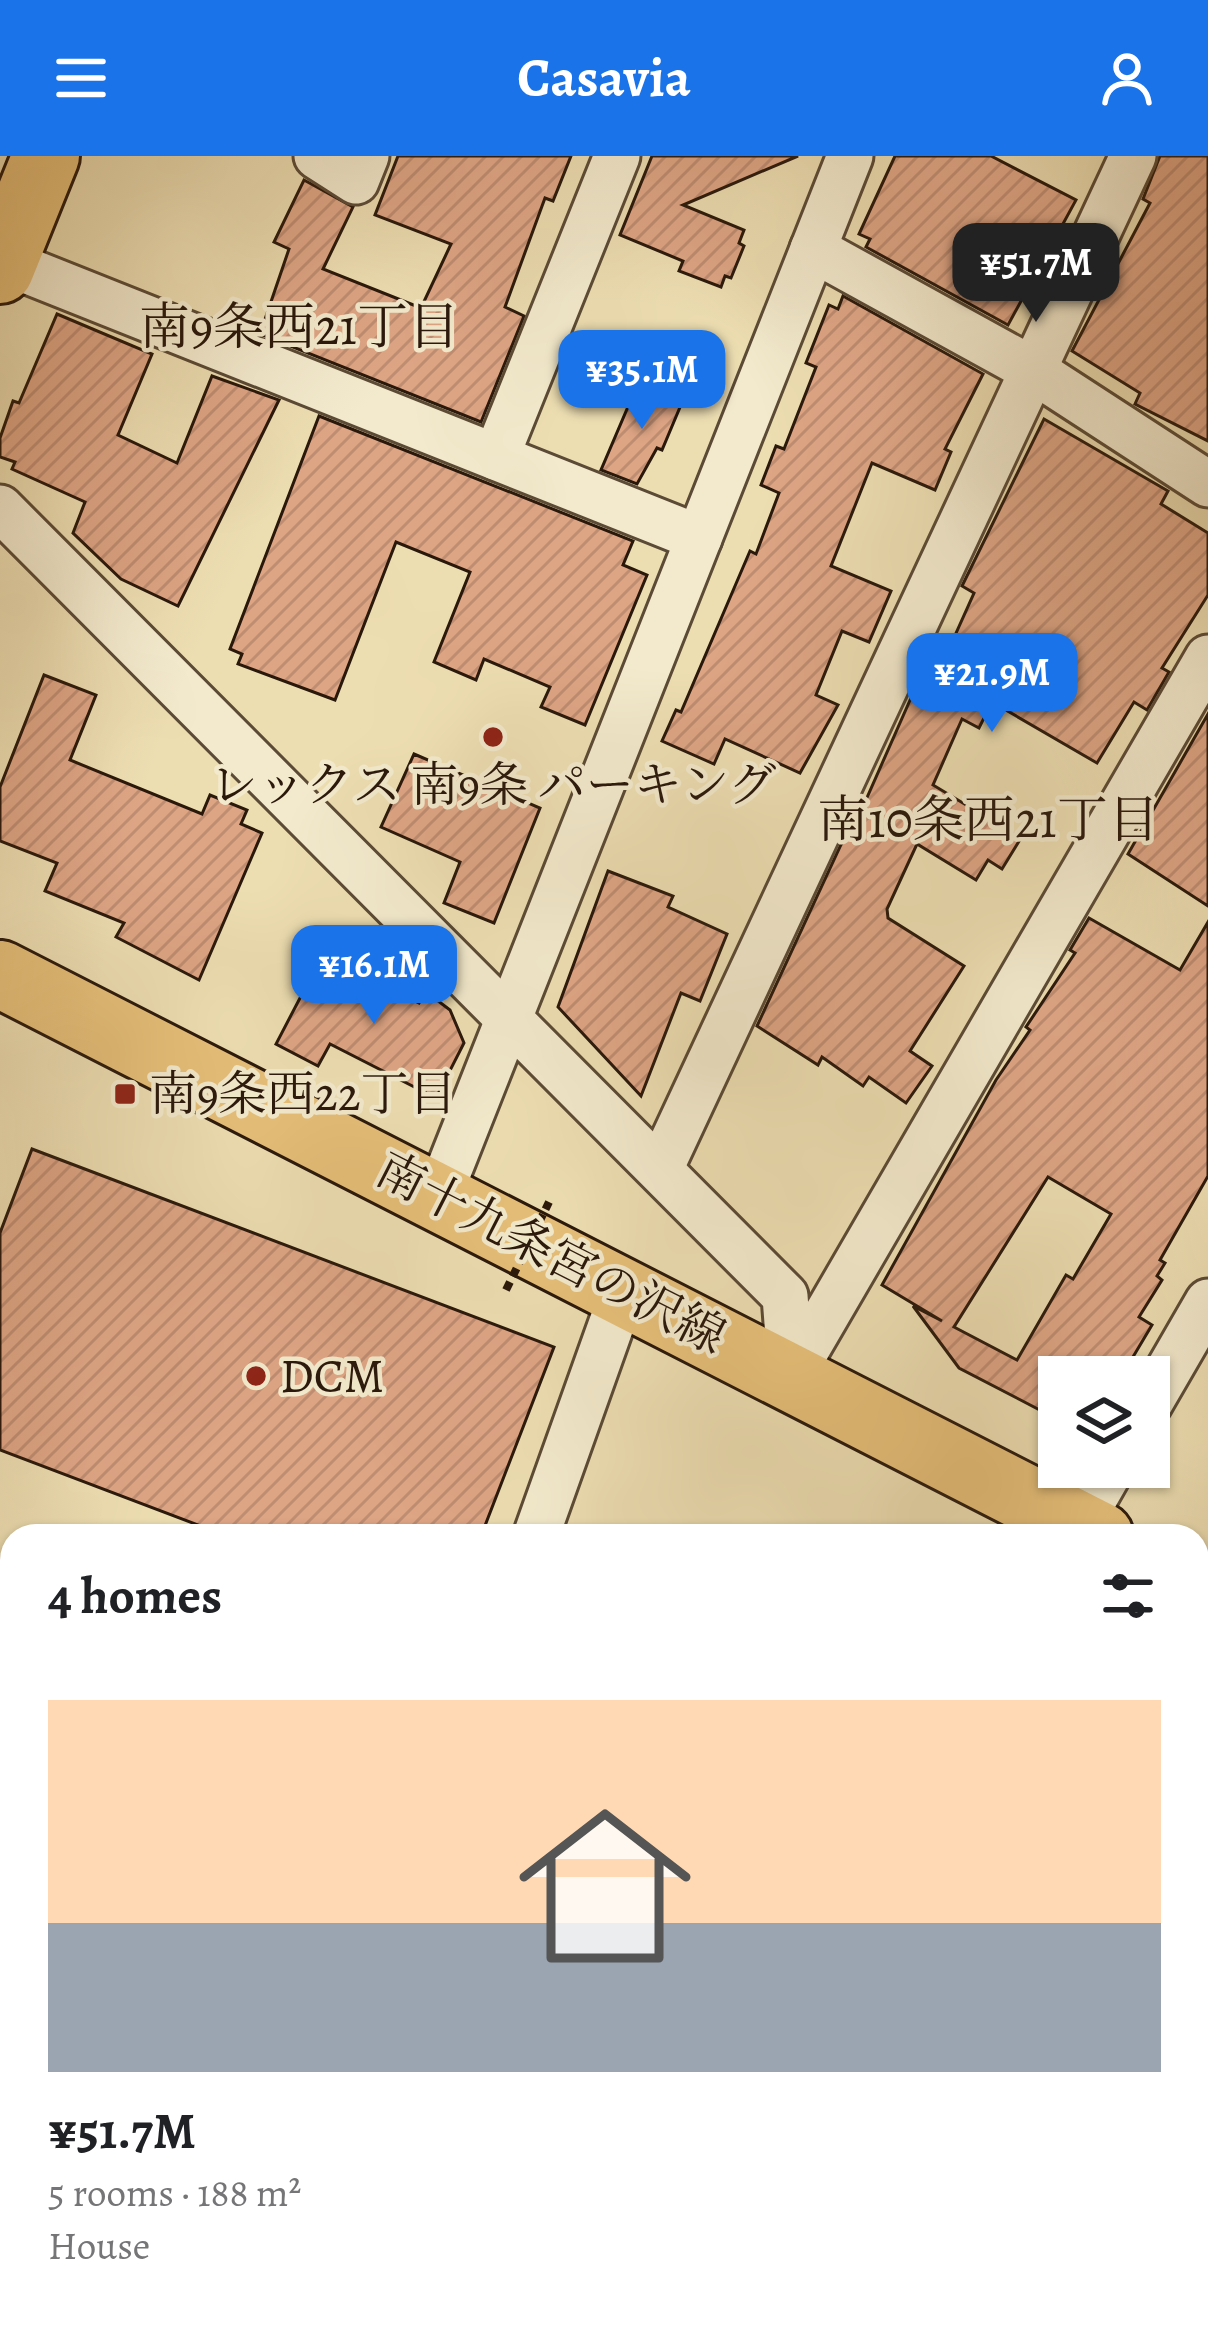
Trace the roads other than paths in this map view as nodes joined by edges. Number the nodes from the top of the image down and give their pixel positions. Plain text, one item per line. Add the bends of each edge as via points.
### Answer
1 (46, 156) edge
2 (317, 156) edge
3 (366, 156) edge
4 (617, 156) edge
5 (850, 156) edge
6 (1133, 156) edge
7 (813, 249) junction
8 (2, 265) edge
9 (1031, 369) junction
10 (496, 457) junction
11 (1208, 484) edge
12 (0, 508) edge
13 (699, 538) junction
14 (1208, 658) edge
15 (0, 974) edge
16 (509, 1018) junction
17 (660, 1169) junction
18 (439, 1195) junction
19 (624, 1288) junction
20 (1208, 1303) edge
21 (1170, 1368) edge
22 (791, 1376) junction
23 (1106, 1488) edge
24 (540, 1524) edge
25 (1075, 1524) edge
26 (1095, 1524) edge

1 - 8 main road
2 - 3 street via 356,181
4 - 10 street
5 - 7 street
6 - 9 street
7 - 9 street
7 - 13 street
8 - 10 street
9 - 11 street
9 - 17 street
10 - 13 street
12 - 16 street
13 - 16 street
14 - 22 street
15 - 18 main road, 南十九条宮の沢線
16 - 17 street
16 - 18 street
17 - 22 street via 785,1296
18 - 19 main road, 南十九条宮の沢線
19 - 22 main road, 南十九条宮の沢線
19 - 24 street
20 - 21 street
22 - 25 main road, 南十九条宮の沢線
23 - 26 street

